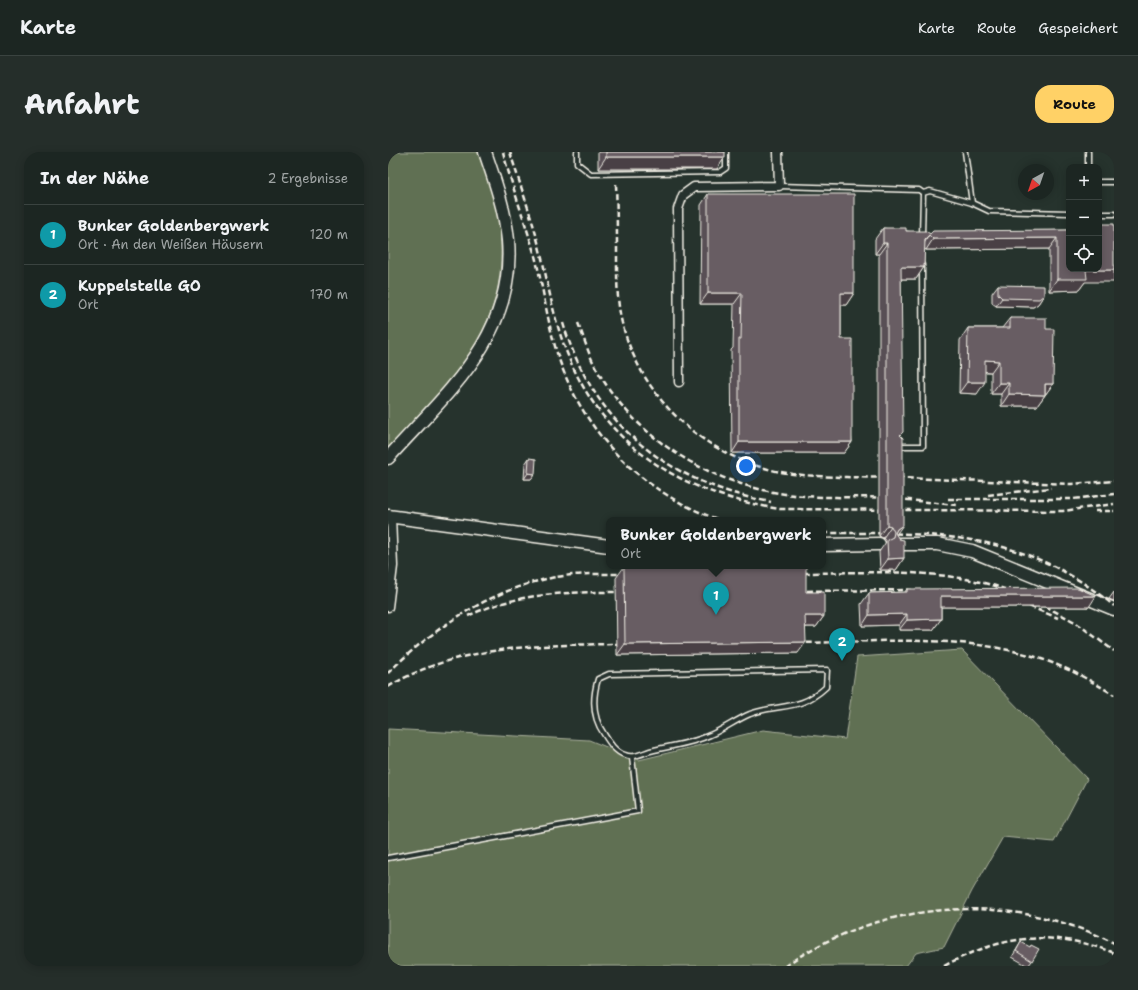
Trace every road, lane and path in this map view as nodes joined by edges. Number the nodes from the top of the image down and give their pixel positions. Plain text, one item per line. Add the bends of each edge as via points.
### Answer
1 (485, 152) edge
2 (576, 152) edge
3 (726, 152) edge
4 (778, 152) edge
5 (965, 152) edge
6 (1088, 152) edge
7 (1088, 164) edge
8 (1102, 182) edge
9 (1114, 182) edge
10 (779, 186) junction
11 (923, 193) junction
12 (972, 203) junction
13 (1066, 213) edge
14 (1102, 214) edge
15 (1114, 214) edge
16 (922, 242) edge
17 (922, 258) edge
18 (679, 382) dead end
19 (896, 446) edge
20 (388, 458) edge
21 (389, 517) edge
22 (879, 544) dead end
23 (895, 544) edge
24 (826, 545) edge
25 (606, 546) edge
26 (388, 607) edge
27 (1114, 609) edge
28 (632, 757) junction
29 (388, 858) edge

1 - 20 street via 502,206 508,241 508,268 501,306 489,337 472,364
2 - 3 lane via 576,163 591,174 720,172 726,168
4 - 10 street
5 - 12 lane
6 - 7 lane
8 - 9 lane
10 - 11 lane via 919,190
10 - 18 street via 694,187 682,195 678,209
11 - 12 lane via 930,191
11 - 16 lane
12 - 13 lane via 989,211
14 - 15 lane
17 - 19 lane via 923,446
21 - 25 street
21 - 26 street via 393,566
22 - 24 street
23 - 27 street via 937,544 972,551
28 - 28 lane via 623,755 611,745 597,724 593,706 595,690 598,679 609,674 827,670 826,687 806,702 756,712 689,743
28 - 29 lane via 638,810

